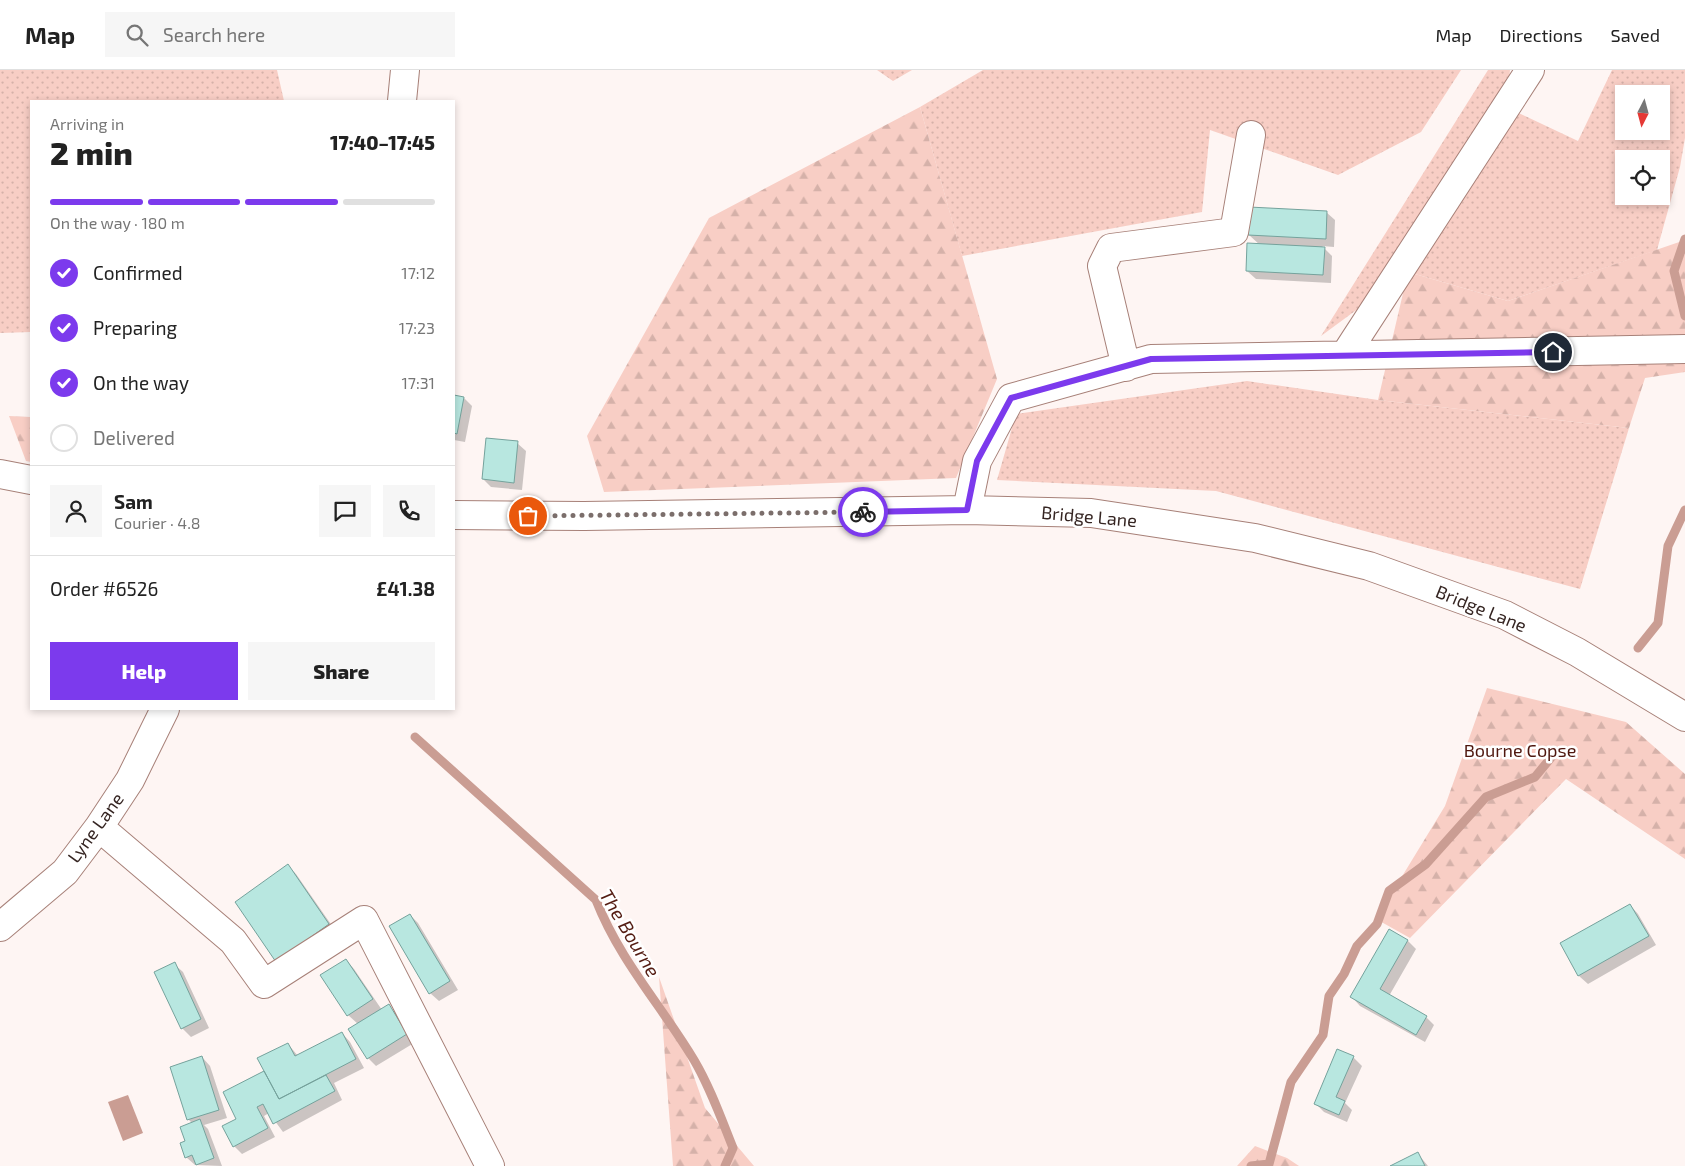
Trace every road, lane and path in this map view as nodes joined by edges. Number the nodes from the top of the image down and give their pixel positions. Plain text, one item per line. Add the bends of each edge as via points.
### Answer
1 (405, 70) edge
2 (1530, 70) edge
3 (402, 100) edge
4 (1251, 135) dead end
5 (1685, 349) edge
6 (1345, 356) junction
7 (1126, 367) junction
8 (0, 474) edge
9 (30, 480) edge
10 (967, 510) junction
11 (455, 515) edge
12 (165, 710) edge
13 (1685, 717) edge
14 (99, 827) junction
15 (0, 927) edge
16 (490, 1166) edge

1 - 3 street
2 - 6 street
4 - 7 street via 1234,232 1111,248 1102,266
5 - 6 street
6 - 7 street via 1151,359
7 - 10 street via 1011,398 977,461
8 - 9 street
10 - 11 street, Bridge Lane
10 - 13 street, Bridge Lane via 1091,513 1256,538 1369,566 1505,616 1577,652
12 - 14 street, Lyne Lane via 130,780
14 - 15 street, Lyne Lane via 65,872
14 - 16 street via 233,941 264,984 364,920

